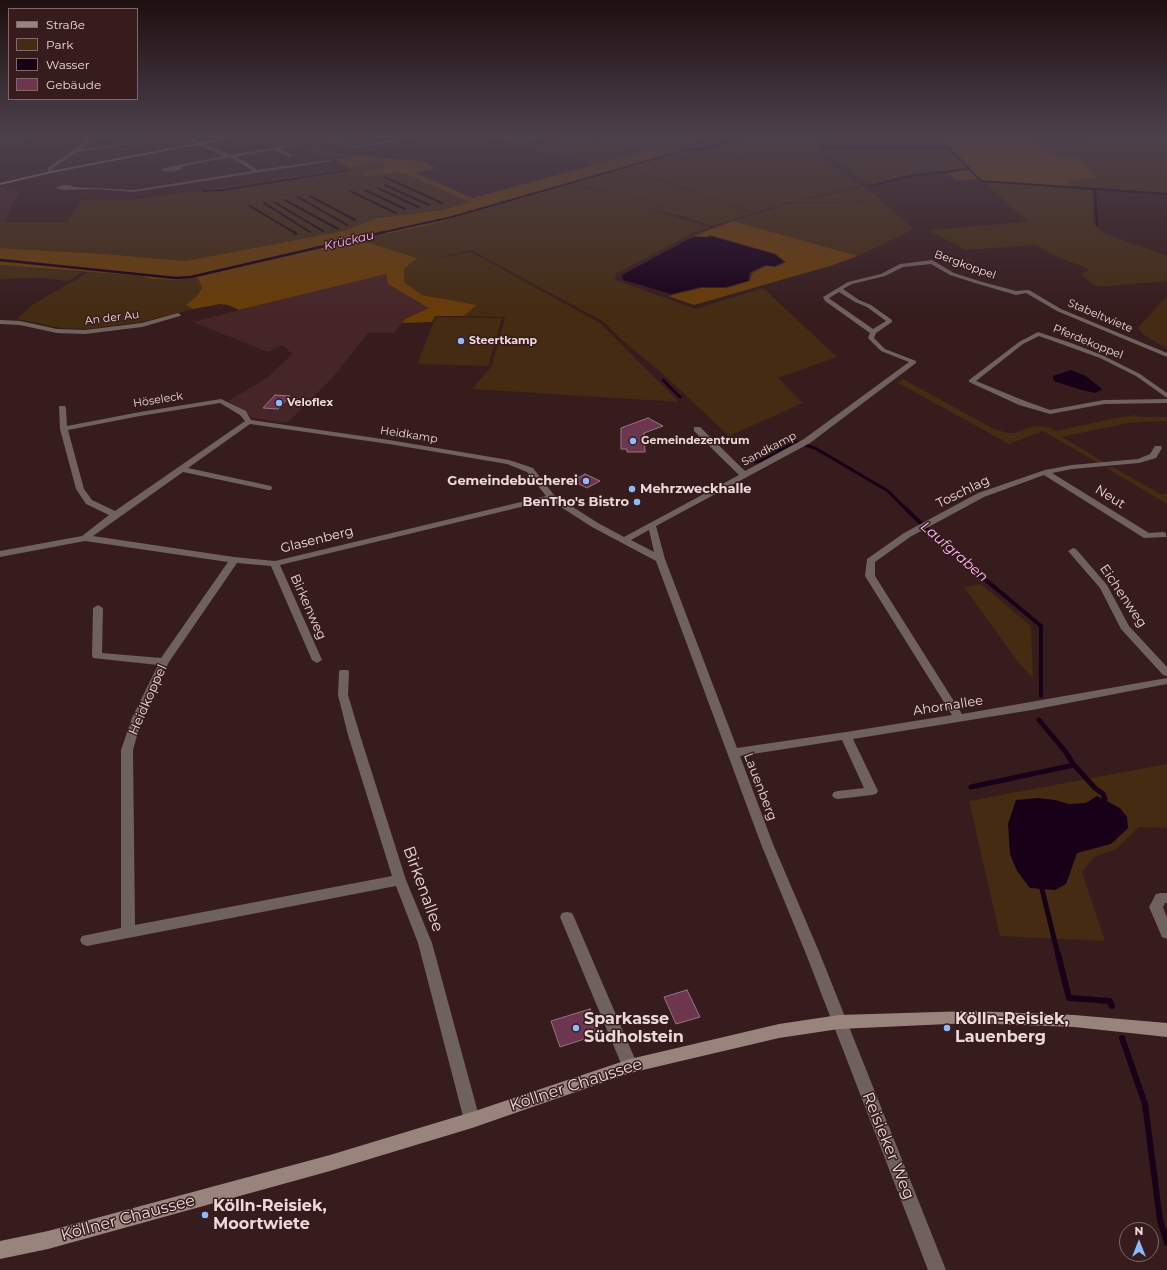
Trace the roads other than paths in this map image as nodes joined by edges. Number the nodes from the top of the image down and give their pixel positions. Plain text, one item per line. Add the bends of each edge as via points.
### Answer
1 (840, 290) junction
2 (1027, 290) joint
3 (178, 315) dead end
4 (0, 322) edge
5 (873, 332) junction
6 (1167, 355) edge
7 (914, 362) joint
8 (1167, 396) edge
9 (1167, 401) edge
10 (62, 408) dead end
11 (249, 422) junction
12 (64, 429) junction
13 (697, 430) dead end
14 (1158, 448) dead end
15 (181, 469) junction
16 (1045, 472) junction
17 (744, 475) junction
18 (268, 488) dead end
19 (551, 497) junction
20 (115, 515) junction
21 (652, 526) junction
22 (1163, 535) dead end
23 (85, 538) junction
24 (624, 540) junction
25 (1073, 551) dead end
26 (0, 554) edge
27 (660, 559) junction
28 (234, 560) junction
29 (275, 564) junction
30 (98, 608) dead end
31 (317, 660) dead end
32 (164, 662) junction
33 (344, 672) dead end
34 (1167, 673) edge
35 (1167, 681) edge
36 (960, 718) junction
37 (846, 736) junction
38 (732, 753) junction
39 (838, 795) dead end
40 (400, 880) junction
41 (1167, 898) edge
42 (567, 917) dead end
43 (128, 932) junction
44 (1167, 933) edge
45 (87, 940) dead end
46 (839, 1022) junction
47 (1167, 1030) edge
48 (630, 1066) junction
49 (472, 1120) junction
50 (0, 1250) edge
51 (937, 1270) edge

1 - 2 street, Bergkoppel via 850,283 884,275 902,265 923,262 932,262 952,274 1016,293
1 - 5 street, Bergkoppel via 826,297 827,300
1 - 5 street via 890,321
2 - 6 street, Stabeltwiete via 1059,310
3 - 4 street, An der Au via 142,325 94,332
5 - 7 street, Bergkoppel via 872,338 883,350
7 - 17 street, Sandkamp via 807,441
8 - 9 street, Pferdekoppel via 1138,375 1102,357 1038,334 1021,343 971,381 1050,412 1104,402
10 - 12 street
11 - 12 street, Höseleck via 244,413 221,401
11 - 15 street, Glasenberg
11 - 19 street, Heidkamp via 510,462 530,470
12 - 20 street via 80,489 89,502
13 - 17 street
14 - 16 street, Toschlag via 1153,456 1139,461
15 - 18 street
15 - 20 street, Glasenberg
16 - 22 street, Neut via 1147,536
16 - 36 street, Toschlag via 981,495 908,535 870,561 870,576
17 - 21 street, Sandkamp
19 - 24 street
19 - 29 street, Glasenberg
20 - 23 street, Glasenberg
21 - 24 street, Sandkamp
21 - 27 street, Lauenberg
23 - 26 street, Glasenberg
23 - 28 street, Glasenberg
24 - 27 street
25 - 34 street, Eichenweg via 1104,587 1125,627
27 - 38 street, Lauenberg
28 - 29 street, Glasenberg
28 - 32 street, Heidkoppel
29 - 31 street, Birkenweg
30 - 32 street via 97,656
32 - 43 street, Heidkoppel via 137,718 127,750
33 - 40 street, Birkenallee via 343,695 354,736
35 - 36 street, Ahornallee
36 - 37 street, Ahornallee
37 - 38 street, Ahornallee
37 - 39 street via 872,791
38 - 46 street, Lauenberg
40 - 43 street
40 - 49 street, Birkenallee via 425,943
41 - 44 street via 1161,898 1156,907
42 - 48 street
43 - 45 street
46 - 47 street, Köllner Chaussee via 970,1018 1074,1021
46 - 48 street, Köllner Chaussee via 736,1040
46 - 51 street, Reisieker Weg
48 - 49 street, Köllner Chaussee
49 - 50 street, Köllner Chaussee via 322,1165 48,1240

